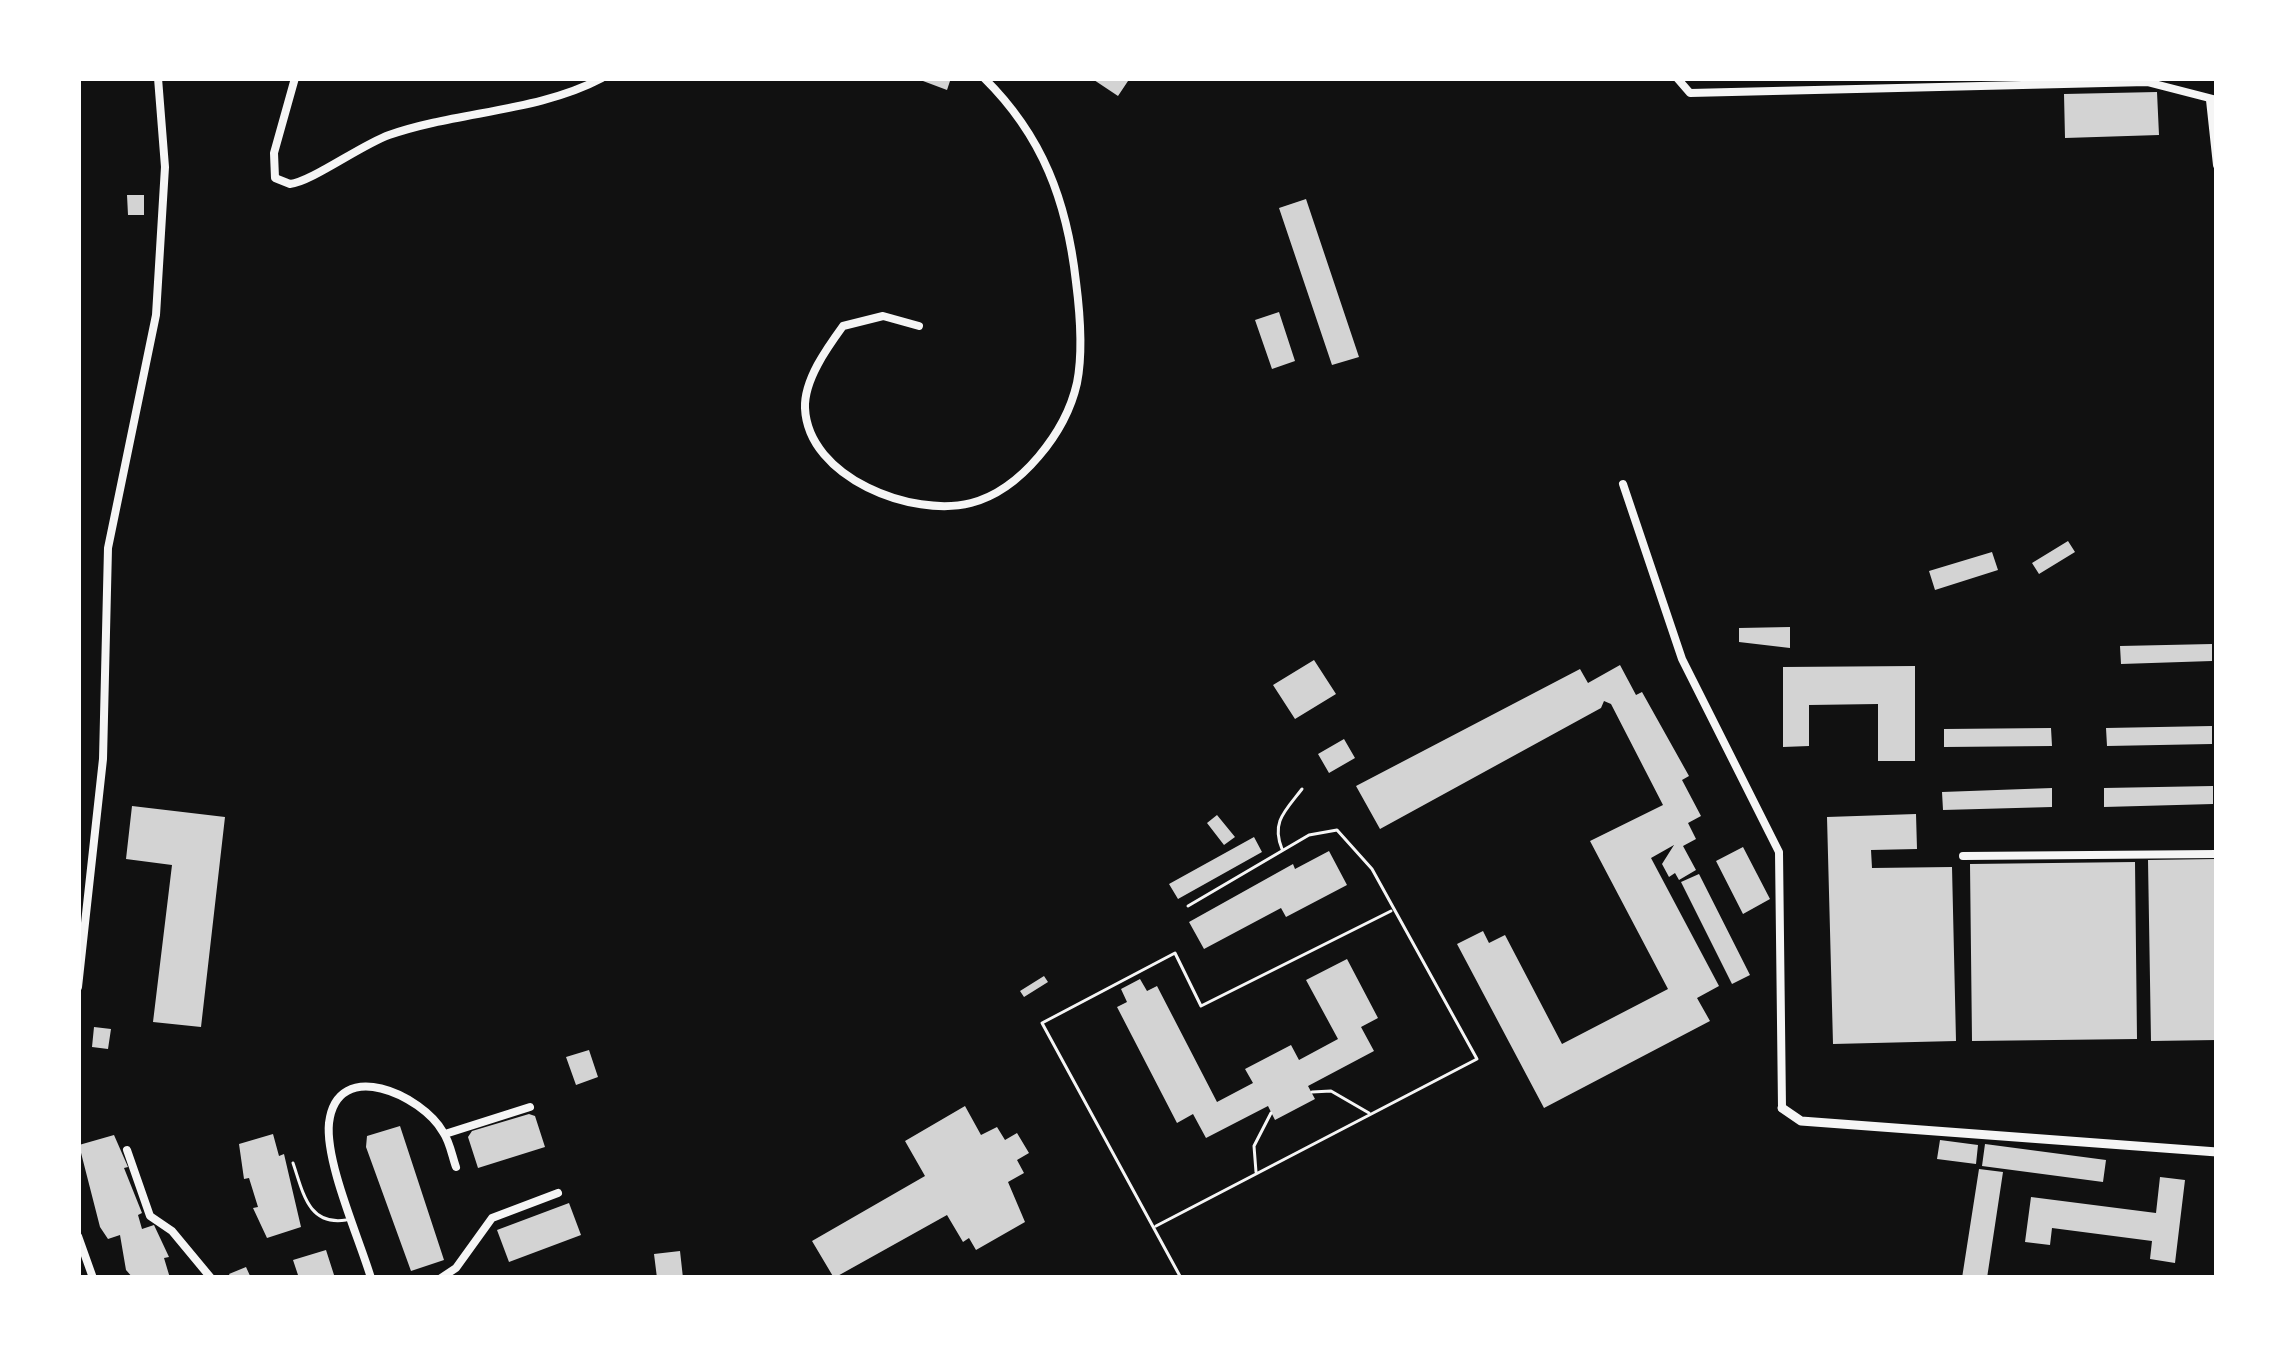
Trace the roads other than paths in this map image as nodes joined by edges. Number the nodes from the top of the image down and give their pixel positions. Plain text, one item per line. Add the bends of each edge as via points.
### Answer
1 (158, 78) edge
2 (295, 78) edge
3 (602, 78) edge
4 (984, 78) edge
5 (1677, 78) edge
6 (2213, 100) edge
7 (2217, 165) edge
8 (919, 326) dead end
9 (1623, 484) dead end
10 (1302, 789) dead end
11 (1283, 850) junction
12 (2217, 854) edge
13 (1963, 856) dead end
14 (1188, 906) dead end
15 (1394, 910) junction
16 (78, 987) edge
17 (1312, 1092) dead end
18 (530, 1107) dead end
19 (1782, 1108) joint
20 (1271, 1112) dead end
21 (1371, 1114) junction
22 (445, 1134) junction
23 (127, 1150) dead end
24 (2217, 1152) edge
25 (293, 1163) dead end
26 (456, 1167) dead end
27 (1256, 1174) junction
28 (558, 1193) dead end
29 (353, 1218) junction
30 (1156, 1226) junction
31 (78, 1236) edge
32 (92, 1278) edge
33 (211, 1278) edge
34 (371, 1278) edge
35 (440, 1278) edge
36 (1180, 1278) edge

1 - 16 street via 165,166 156,315 108,548 101,782
2 - 3 street via 272,163 275,178 290,184 407,129 554,98
4 - 8 street via 1026,126 1056,184 1072,248 1079,368 1044,448 1010,482 973,503 911,501 869,488 824,452 808,425 808,386 843,326 883,316
5 - 6 street via 1690,93 2147,82
6 - 7 street
9 - 19 street via 1682,659 1779,852
10 - 11 lane via 1278,820
11 - 14 lane
11 - 15 lane via 1337,830
12 - 13 street
15 - 21 lane via 1477,1059
15 - 30 lane via 1201,1006 1175,952 1042,1023
17 - 21 lane via 1331,1090
18 - 22 street
19 - 24 street via 1801,1121
20 - 27 lane via 1254,1146
21 - 27 lane
22 - 26 street
22 - 29 street via 394,1089 349,1091 329,1120 329,1142
23 - 33 street via 150,1216
25 - 29 lane via 312,1212 338,1222
27 - 30 lane
28 - 35 street via 491,1218
29 - 34 street
30 - 36 lane
31 - 32 street

